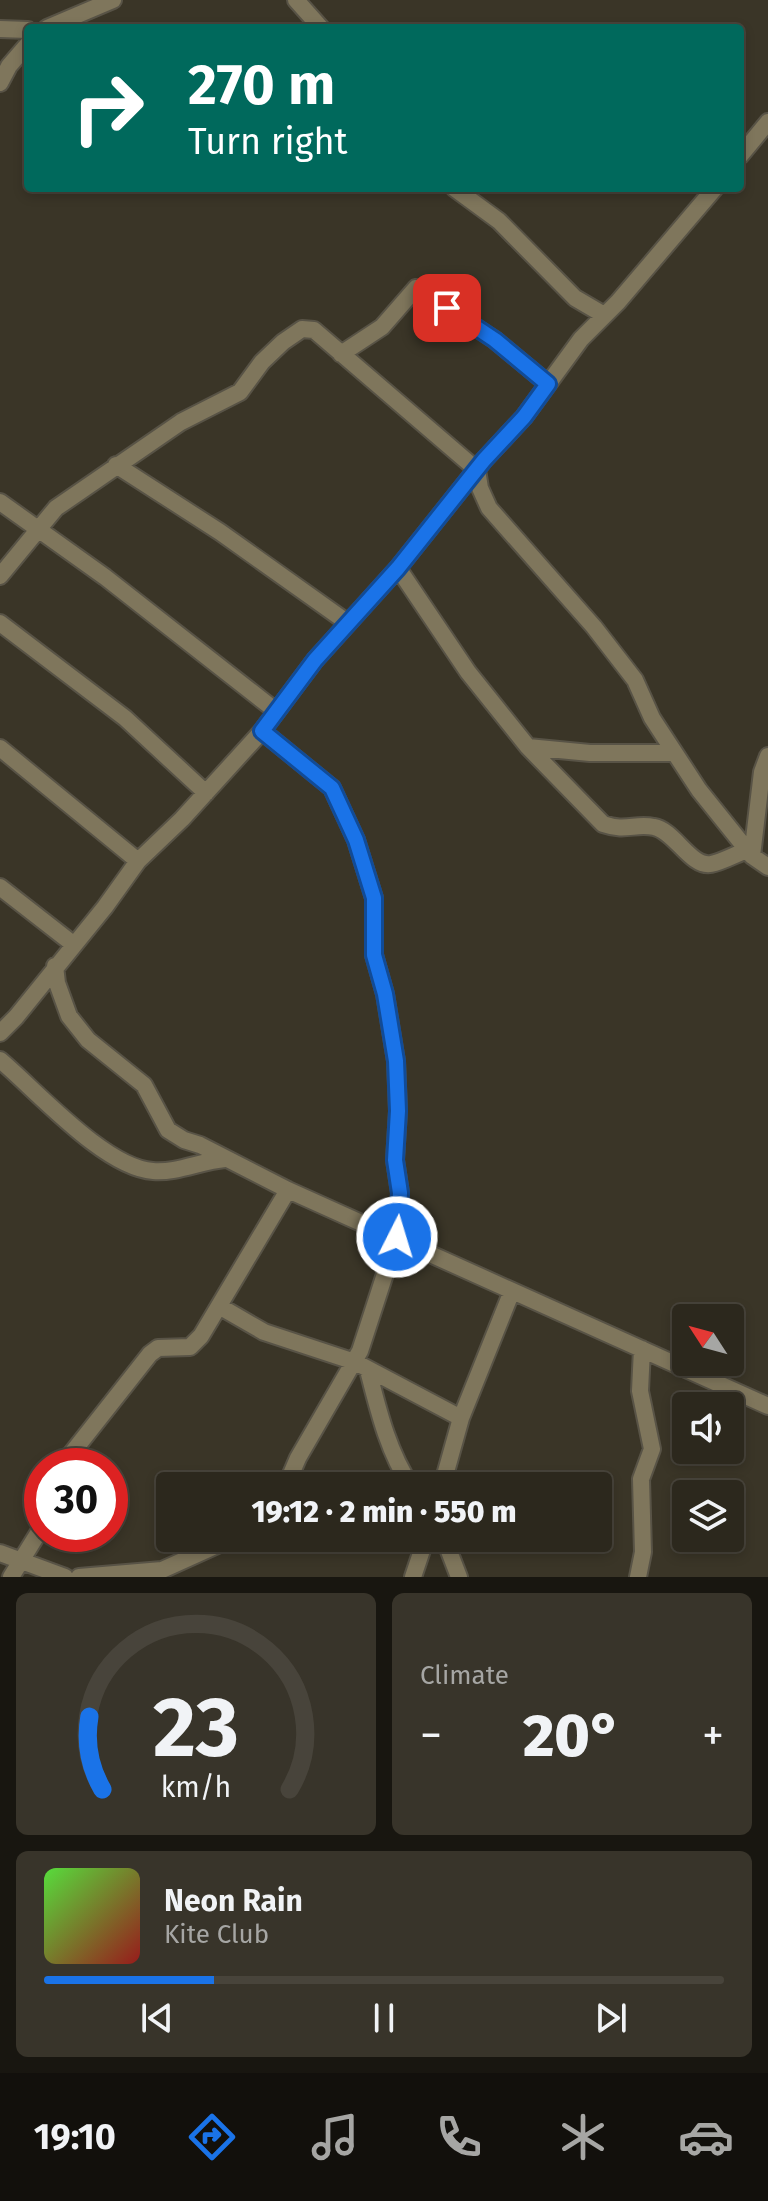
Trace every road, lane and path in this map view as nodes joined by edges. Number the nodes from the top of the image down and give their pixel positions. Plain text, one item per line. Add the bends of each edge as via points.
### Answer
1 (113, 0) edge
2 (296, 0) edge
3 (56, 24) edge
4 (317, 24) edge
5 (0, 29) edge
6 (24, 30) edge
7 (24, 49) edge
8 (0, 83) edge
9 (768, 122) edge
10 (744, 151) edge
11 (459, 192) edge
12 (712, 192) edge
13 (604, 315) junction
14 (341, 354) junction
15 (548, 384) junction
16 (116, 465) junction
17 (477, 470) junction
18 (0, 502) edge
19 (37, 531) junction
20 (398, 568) junction
21 (0, 576) edge
22 (0, 623) edge
23 (348, 623) junction
24 (276, 711) junction
25 (262, 731) junction
26 (528, 747) junction
27 (0, 748) edge
28 (672, 753) junction
29 (768, 756) edge
30 (206, 793) junction
31 (749, 853) junction
32 (138, 861) junction
33 (768, 867) edge
34 (0, 887) edge
35 (73, 944) junction
36 (55, 966) junction
37 (0, 1033) edge
38 (0, 1060) edge
39 (225, 1159) junction
40 (288, 1190) junction
41 (397, 1237) junction
42 (512, 1291) junction
43 (219, 1306) junction
44 (642, 1349) junction
45 (362, 1366) junction
46 (767, 1405) edge
47 (461, 1418) junction
48 (76, 1448) edge
49 (292, 1472) edge
50 (402, 1472) edge
51 (446, 1472) edge
52 (28, 1552) edge
53 (202, 1552) edge
54 (421, 1552) edge
55 (449, 1552) edge
56 (0, 1553) edge
57 (22, 1562) junction
58 (11, 1577) edge
59 (65, 1577) edge
60 (79, 1577) edge
61 (413, 1577) edge
62 (459, 1577) edge
63 (638, 1577) edge

1 - 3 street
2 - 4 street
5 - 6 street
7 - 8 street
9 - 10 street
11 - 13 street via 499,221 575,298
12 - 13 street
13 - 15 street
14 - 15 street via 382,327 416,288 495,340
14 - 16 street via 314,330 302,329 262,362 240,392 181,422
14 - 17 street
15 - 17 street
16 - 19 street via 56,508
16 - 23 street
17 - 20 street
17 - 28 street via 489,508 635,680
18 - 19 street
19 - 21 street
19 - 24 street via 105,577
20 - 23 street
20 - 26 street via 468,672
22 - 30 street via 125,718
23 - 24 street
24 - 25 street
25 - 30 street
25 - 41 street via 332,788 374,898 374,955 396,1061
26 - 28 street
26 - 31 street via 603,824 619,830 655,827 709,865
27 - 32 street
28 - 31 street
29 - 31 street
30 - 32 street
31 - 33 street
32 - 35 street
34 - 35 street
35 - 36 street
36 - 37 street
36 - 39 street via 69,1016 88,1040 144,1085 168,1130
38 - 39 street via 70,1124 126,1163 156,1172
39 - 40 street
40 - 41 street
40 - 43 street
41 - 42 street
41 - 45 street
42 - 44 street
42 - 47 street
43 - 45 street via 264,1332
43 - 48 street via 190,1347 158,1348 150,1354
44 - 46 street
44 - 63 street via 640,1391 652,1449 641,1479 643,1552
45 - 47 street
45 - 49 street
45 - 50 street
47 - 51 street
52 - 57 street
53 - 60 street via 162,1570
54 - 61 street
55 - 62 street
56 - 57 street
57 - 58 street
57 - 59 street

